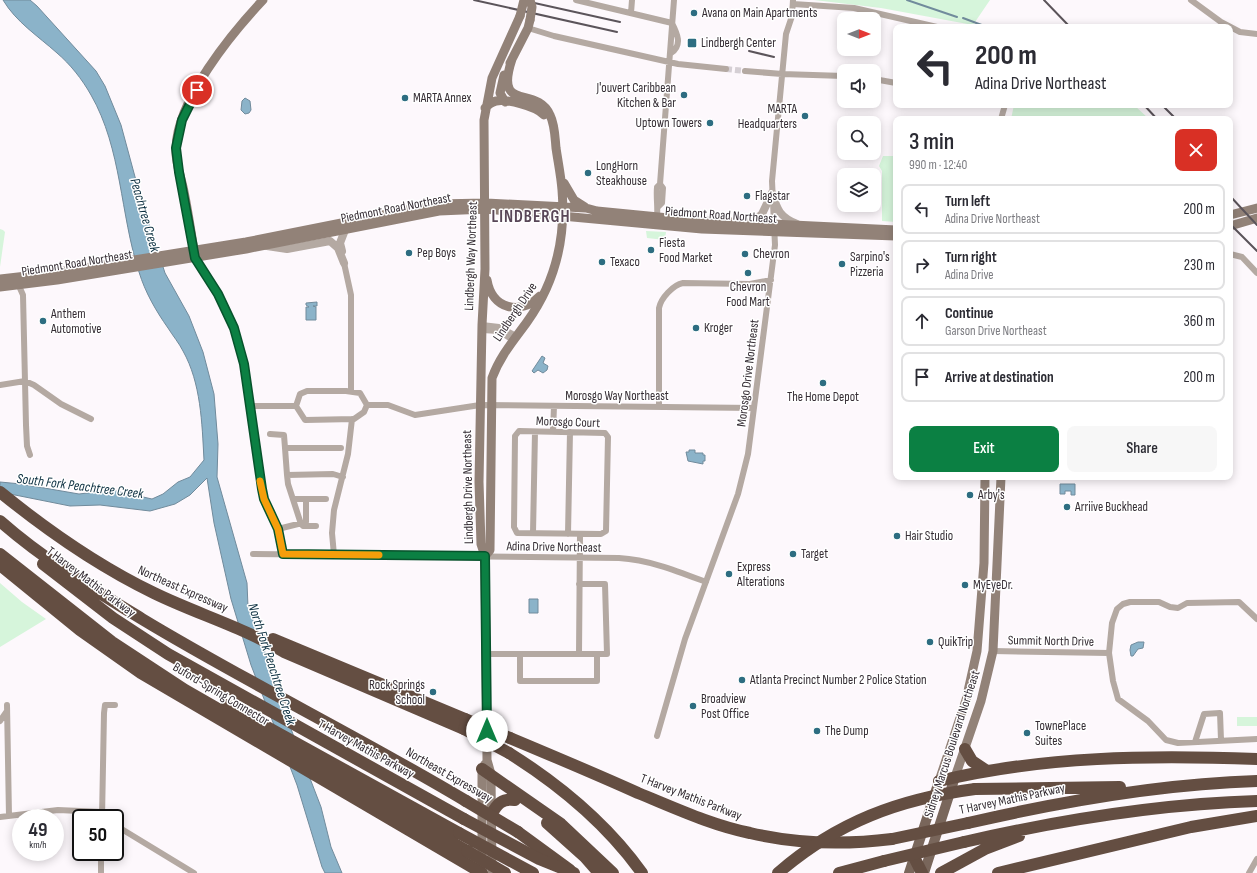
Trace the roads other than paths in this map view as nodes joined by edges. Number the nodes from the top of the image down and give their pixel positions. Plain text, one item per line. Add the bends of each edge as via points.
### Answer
1 (263, 0) edge
2 (524, 0) edge
3 (530, 0) edge
4 (576, 0) edge
5 (632, 0) edge
6 (674, 0) edge
7 (1191, 0) edge
8 (793, 2) edge
9 (631, 13) junction
10 (672, 22) junction
11 (529, 24) junction
12 (923, 24) edge
13 (1225, 24) edge
14 (1233, 28) edge
15 (1257, 34) edge
16 (512, 59) junction
17 (670, 62) junction
18 (726, 69) tunnel mouth
19 (745, 71) tunnel mouth
20 (782, 74) junction
21 (837, 76) edge
22 (881, 80) edge
23 (893, 82) edge
24 (505, 102) junction
25 (485, 108) junction
26 (552, 122) junction
27 (561, 176) junction
28 (772, 193) junction
29 (486, 206) junction
30 (563, 206) junction
31 (586, 208) junction
32 (1257, 208) edge
33 (1233, 215) edge
34 (563, 216) junction
35 (657, 217) junction
36 (1257, 218) edge
37 (753, 222) junction
38 (799, 225) junction
39 (1233, 225) edge
40 (774, 227) junction
41 (346, 230) junction
42 (893, 230) edge
43 (893, 236) edge
44 (266, 246) junction
45 (195, 254) junction
46 (1233, 255) edge
47 (344, 263) junction
48 (108, 267) junction
49 (486, 269) junction
50 (1257, 273) edge
51 (0, 279) edge
52 (771, 280) junction
53 (550, 284) junction
54 (19, 286) junction
55 (0, 287) edge
56 (482, 328) junction
57 (514, 338) junction
58 (25, 381) junction
59 (0, 385) edge
60 (351, 391) junction
61 (367, 405) junction
62 (480, 405) junction
63 (491, 405) junction
64 (250, 406) junction
65 (296, 406) junction
66 (554, 406) junction
67 (659, 407) junction
68 (754, 408) junction
69 (352, 419) junction
70 (91, 420) dead end
71 (535, 432) junction
72 (553, 432) junction
73 (570, 432) junction
74 (270, 434) dead end
75 (285, 448) junction
76 (341, 448) dead end
77 (30, 455) dead end
78 (287, 475) junction
79 (343, 477) junction
80 (985, 480) edge
81 (1001, 480) edge
82 (0, 492) edge
83 (293, 499) junction
84 (306, 499) junction
85 (326, 499) dead end
86 (2, 522) edge
87 (301, 524) junction
88 (316, 526) dead end
89 (278, 529) junction
90 (533, 533) junction
91 (568, 534) junction
92 (580, 534) junction
93 (17, 536) junction
94 (0, 554) edge
95 (253, 554) dead end
96 (283, 554) junction
97 (334, 555) junction
98 (485, 556) junction
99 (580, 558) junction
100 (0, 566) edge
101 (706, 582) junction
102 (579, 584) junction
103 (1257, 619) edge
104 (260, 637) junction
105 (993, 651) junction
106 (1109, 653) junction
107 (486, 654) junction
108 (520, 654) junction
109 (579, 654) junction
110 (597, 654) junction
111 (115, 705) dead end
112 (0, 721) edge
113 (250, 723) junction
114 (465, 724) junction
115 (657, 736) dead end
116 (1257, 739) edge
117 (1221, 740) junction
118 (1195, 742) junction
119 (3, 746) edge
120 (965, 749) junction
121 (1257, 759) edge
122 (987, 771) junction
123 (486, 773) junction
124 (8, 776) junction
125 (0, 777) edge
126 (955, 777) junction
127 (939, 781) junction
128 (1257, 781) edge
129 (1169, 787) junction
130 (515, 800) junction
131 (1257, 801) edge
132 (102, 809) edge
133 (72, 812) edge
134 (491, 815) junction
135 (9, 816) junction
136 (1257, 816) edge
137 (0, 817) edge
138 (1068, 821) junction
139 (124, 830) edge
140 (914, 857) junction
141 (1257, 859) edge
142 (101, 861) edge
143 (944, 871) edge
144 (101, 873) edge
145 (194, 873) edge
146 (482, 873) edge
147 (492, 873) edge
148 (505, 873) edge
149 (533, 873) edge
150 (573, 873) edge
151 (599, 873) edge
152 (612, 873) edge
153 (642, 873) edge
154 (778, 873) edge
155 (839, 873) edge
156 (909, 873) edge
157 (923, 873) edge
158 (998, 873) edge
159 (1249, 873) edge

1 - 45 main road via 224,45 203,78 182,120 176,148
2 - 25 main road, bridge via 520,16 492,78
3 - 11 main road, Lindbergh Drive, bridge via 532,7
4 - 9 street
5 - 9 street
6 - 10 street
7 - 13 street
8 - 12 street via 850,8
8 - 20 street, Morosgo Drive Northeast via 786,34
9 - 10 street
10 - 17 street
11 - 16 main road, Lindbergh Drive
11 - 17 street via 554,36
14 - 15 street
16 - 24 main road, Lindbergh Drive via 501,82 501,95
16 - 26 main road, Lindbergh Drive via 507,74 509,89 517,95 537,102 546,109
17 - 18 street
17 - 35 street via 660,184 663,188 662,203 658,207
19 - 20 street
20 - 21 street
20 - 28 street, Morosgo Drive Northeast
22 - 23 street
24 - 25 main road via 495,102
24 - 26 main road via 535,108
25 - 29 main road, Lindbergh Way Northeast
26 - 27 main road, Lindbergh Drive
27 - 30 main road, Lindbergh Drive
27 - 31 main road via 574,200
28 - 37 street via 762,214
28 - 38 street via 782,215
28 - 40 street, Morosgo Drive Northeast
29 - 30 main road, Piedmont Road Northeast
29 - 34 main road, Piedmont Road Northeast
29 - 41 main road, Piedmont Road Northeast via 439,211
29 - 45 main road, Piedmont Road Northeast via 438,204
29 - 49 main road, Lindbergh Way Northeast
30 - 31 main road, Piedmont Road Northeast
30 - 34 main road, Lindbergh Drive
31 - 35 main road, Piedmont Road Northeast
32 - 33 main road
34 - 40 main road, Piedmont Road Northeast via 702,229
34 - 53 main road, Lindbergh Drive via 559,253
35 - 37 main road, Piedmont Road Northeast
36 - 39 main road
37 - 40 main road, Piedmont Road Northeast
38 - 40 main road, Piedmont Road Northeast
38 - 42 main road, Piedmont Road Northeast
40 - 43 main road, Piedmont Road Northeast
40 - 52 street, Morosgo Drive Northeast via 775,245
41 - 44 main road, Piedmont Road Northeast
41 - 47 street via 340,243
44 - 45 main road, Piedmont Road Northeast
44 - 47 street via 287,249 330,241 338,248
45 - 48 main road, Piedmont Road Northeast
45 - 64 street via 234,328 244,364
46 - 50 street via 1242,257
47 - 60 street via 351,295
48 - 51 main road, Piedmont Road Northeast
48 - 54 main road, Piedmont Road Northeast
49 - 53 main road via 488,287 493,296 508,306 520,308 531,304
49 - 56 main road, Lindbergh Way Northeast
52 - 67 street via 750,284 683,283 675,286 659,308
52 - 68 street, Morosgo Drive Northeast
53 - 57 main road, Lindbergh Drive
54 - 55 main road, Piedmont Road Northeast
54 - 58 street via 23,295
56 - 57 street
56 - 62 main road, Lindbergh Way Northeast
57 - 63 main road, Lindbergh Drive via 501,357 492,378
58 - 59 street
58 - 70 street
58 - 77 street via 27,446
60 - 61 street via 360,393
60 - 65 street via 307,391 300,394
61 - 62 street, Morosgo Way Northeast via 388,405 415,415
61 - 69 street via 359,417
62 - 63 street, Morosgo Way Northeast
62 - 98 main road, Lindbergh Drive Northeast via 481,544
63 - 66 street, Morosgo Way Northeast
63 - 98 main road, Lindbergh Drive via 490,550
64 - 65 street
64 - 89 street via 263,492
65 - 69 street via 305,420
66 - 67 street, Morosgo Way Northeast
66 - 72 street
67 - 68 street, Morosgo Way Northeast
68 - 101 street, Morosgo Drive Northeast via 744,476
69 - 79 street
71 - 72 street, Morosgo Court
71 - 90 street
71 - 90 street, Morosgo Court via 519,431 515,436 514,527 517,533
72 - 73 street, Morosgo Court
73 - 91 street
73 - 92 street, Morosgo Court via 605,433 608,437 606,530 601,534
74 - 75 street via 284,435
75 - 76 street
75 - 78 street
78 - 79 street via 333,474
78 - 83 street
79 - 97 street via 334,510
80 - 127 main road, Sidney Marcus Boulevard Northeast via 984,563 977,651 966,700
81 - 105 main road, Sidney Marcus Boulevard Northeast
82 - 104 highway, Northeast Expressway via 94,561 126,579
83 - 84 street
83 - 87 street
84 - 85 street
84 - 87 street via 306,522
86 - 93 highway, Northeast Expressway
87 - 88 street
87 - 89 street
89 - 96 street
90 - 91 street, Morosgo Court
91 - 92 street, Morosgo Court
92 - 99 street
93 - 150 highway, Northeast Expressway, bridge via 111,600 518,832
93 - 150 highway, T Harvey Mathis Parkway, bridge via 34,556 113,618 168,654 464,819 539,859
94 - 113 highway, Buford-Spring Connector via 76,616 148,666
95 - 96 street, Adina Drive Northeast
96 - 97 street, Adina Drive Northeast
97 - 98 street, Adina Drive Northeast
98 - 99 street, Adina Drive Northeast
98 - 107 main road, Lindbergh Drive Northeast
99 - 101 street, Adina Drive Northeast via 619,558 647,562
99 - 102 street
100 - 146 highway, Buford-Spring Connector via 103,647 179,697
101 - 115 street, Morosgo Drive Northeast via 685,639
102 - 109 street
102 - 110 street via 605,584 606,654
103 - 106 street, Summit North Drive via 1238,602 1187,603 1178,608 1170,608 1159,602 1130,602 1117,609 1112,623
104 - 114 highway, Northeast Expressway via 284,652
104 - 114 highway, T Harvey Mathis Parkway via 276,640
105 - 106 street, Summit North Drive
105 - 120 main road, Sidney Marcus Boulevard Northeast via 983,694
106 - 118 street, Summit North Drive via 1118,699 1148,721 1166,740 1178,743
107 - 108 street
107 - 123 main road, Lindbergh Drive Northeast
108 - 109 street
108 - 110 street via 520,681 597,681
109 - 110 street
111 - 132 street via 105,705 104,713
112 - 119 street via 7,708
113 - 148 highway, Buford-Spring Connector, bridge via 326,771
113 - 149 highway, bridge via 322,756
114 - 129 highway, T Harvey Mathis Parkway, bridge via 510,738 687,814 771,838 814,842 892,839 1077,800
114 - 153 highway, Northeast Expressway, bridge via 538,771 581,806
116 - 117 street, Summit North Drive
117 - 118 street, Summit North Drive
117 - 118 street via 1220,713 1204,714
119 - 124 street
120 - 122 highway via 972,762
120 - 126 main road, Sidney Marcus Boulevard Northeast
121 - 122 highway via 1100,758
122 - 126 highway
123 - 130 highway
123 - 134 main road, Lindbergh Drive Northeast
123 - 146 main road, Lindbergh Drive Northeast
123 - 152 highway via 561,824
124 - 125 street
124 - 135 street
126 - 127 highway
126 - 157 main road, Sidney Marcus Boulevard Northeast
127 - 140 main road, Sidney Marcus Boulevard Northeast
128 - 129 highway, T Harvey Mathis Parkway
129 - 154 highway, bridge via 1044,786 975,789 920,798 881,810 851,823 822,840
130 - 134 highway via 500,803
130 - 151 highway via 557,831
131 - 138 highway via 1146,810
133 - 135 street via 58,810
134 - 147 main road, Lindbergh Drive Northeast
135 - 137 street
136 - 158 highway via 1191,827
138 - 143 highway via 1010,839
138 - 155 highway, bridge via 1023,828
139 - 145 street
140 - 156 main road, Sidney Marcus Boulevard Northeast
140 - 157 highway
141 - 159 street
142 - 144 street

